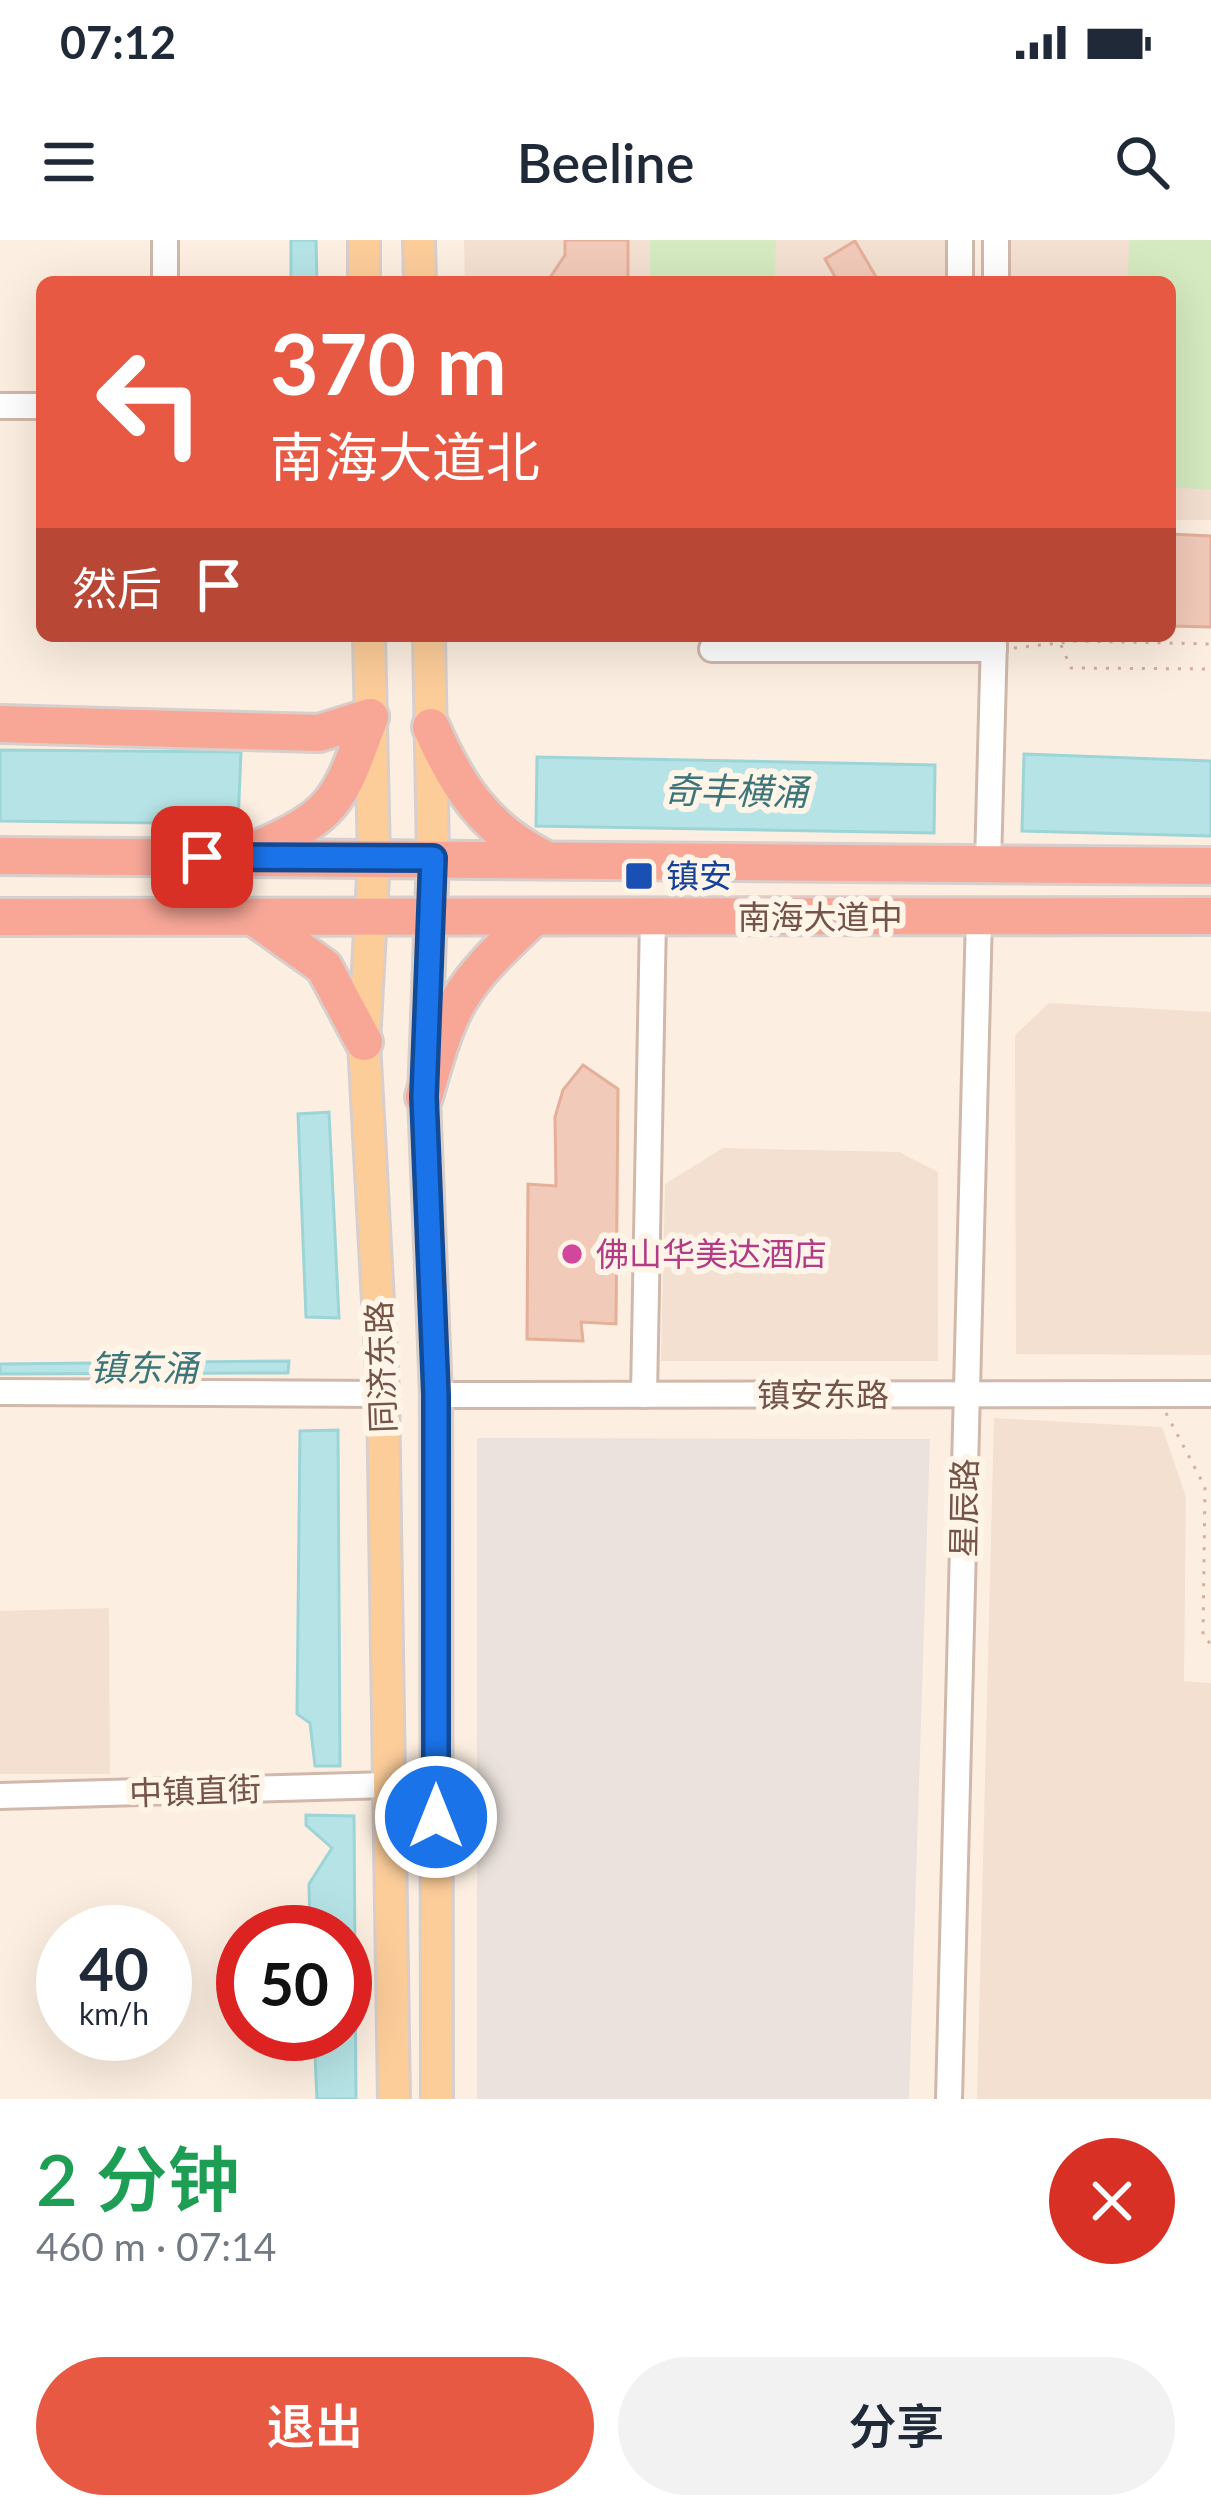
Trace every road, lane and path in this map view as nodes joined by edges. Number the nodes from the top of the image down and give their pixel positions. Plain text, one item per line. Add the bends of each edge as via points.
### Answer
1 (165, 240) edge
2 (364, 240) edge
3 (418, 240) edge
4 (960, 240) edge
5 (996, 240) edge
6 (165, 276) edge
7 (364, 276) edge
8 (420, 276) edge
9 (960, 276) edge
10 (996, 276) edge
11 (0, 406) edge
12 (36, 406) edge
13 (368, 642) edge
14 (429, 642) edge
15 (930, 642) edge
16 (992, 642) edge
17 (1037, 642) edge
18 (1060, 643) junction
19 (1211, 644) edge
20 (712, 649) dead end
21 (1211, 669) edge
22 (370, 717) junction
23 (0, 724) edge
24 (431, 727) junction
25 (0, 856) edge
26 (239, 857) junction
27 (374, 858) junction
28 (433, 858) junction
29 (544, 859) junction
30 (988, 864) junction
31 (1211, 866) edge
32 (979, 916) junction
33 (1211, 916) edge
34 (0, 917) edge
35 (254, 918) junction
36 (653, 918) junction
37 (370, 920) junction
38 (532, 920) junction
39 (430, 921) junction
40 (364, 1042) junction
41 (424, 1097) junction
42 (0, 1392) edge
43 (383, 1394) junction
44 (967, 1394) junction
45 (1156, 1394) junction
46 (1211, 1394) edge
47 (436, 1395) junction
48 (644, 1395) junction
49 (1211, 1644) edge
50 (389, 1785) junction
51 (0, 1796) edge
52 (394, 2099) edge
53 (437, 2099) edge
54 (950, 2099) edge

1 - 6 street
2 - 7 main road
3 - 8 main road
4 - 9 street
5 - 10 street
11 - 12 street
13 - 22 main road, 同济东路
14 - 24 main road, 同济东路
15 - 20 street
16 - 30 street
17 - 18 path
18 - 19 path
18 - 21 path via 1070,668
22 - 23 highway via 319,733
22 - 26 highway via 337,800 309,827
22 - 27 main road, 同济东路
24 - 28 main road, 同济东路
24 - 29 highway via 470,801 510,841
25 - 26 highway, 南海大道中
26 - 27 highway, 南海大道中
27 - 28 highway, 南海大道中
27 - 37 main road, 同济东路
28 - 29 highway, 南海大道中
28 - 39 main road, 同济东路
29 - 30 highway, 南海大道中
30 - 31 highway, 南海大道中
32 - 33 highway, 南海大道中
32 - 36 highway, 南海大道中
32 - 44 street, 星辰路
34 - 35 highway, 南海大道中
35 - 37 highway, 南海大道中
35 - 40 highway via 324,967
36 - 38 highway, 南海大道中
36 - 48 street
37 - 39 highway, 南海大道中
37 - 40 main road, 同济东路
38 - 39 highway, 南海大道中
38 - 41 highway via 449,1009
39 - 41 main road, 同济东路
40 - 43 main road, 同济东路
41 - 47 main road, 同济东路
42 - 43 street
43 - 50 main road, 同济东路
44 - 45 street, 镇安东路
44 - 48 street, 镇安东路
44 - 54 street, 星辰路
45 - 46 street, 镇安东路
45 - 49 path via 1205,1487 1203,1637
47 - 48 street, 镇安东路
47 - 53 main road, 同济东路
50 - 51 street, 中镇直街
50 - 52 main road, 同济东路

